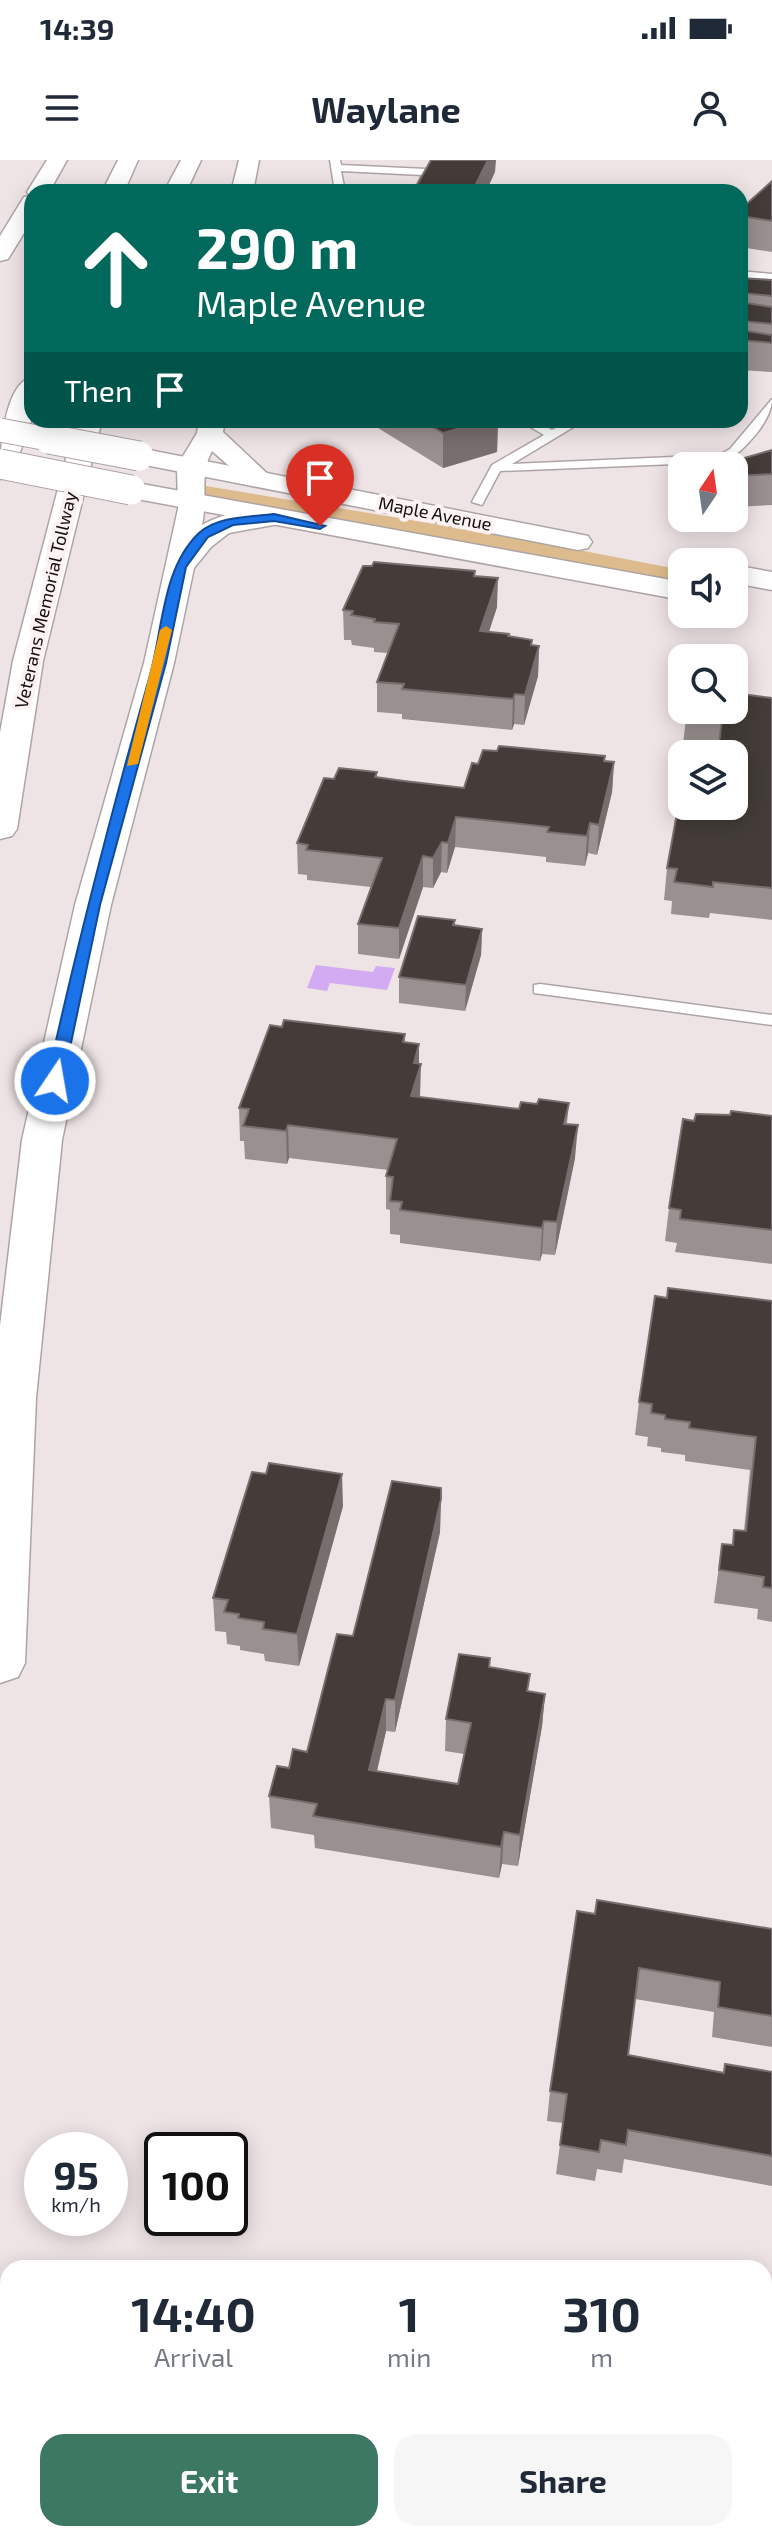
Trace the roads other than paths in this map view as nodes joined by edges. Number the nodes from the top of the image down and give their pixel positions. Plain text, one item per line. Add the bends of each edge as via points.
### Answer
1 (57, 160) edge
2 (128, 160) edge
3 (191, 160) edge
4 (249, 160) edge
5 (336, 164) edge
6 (43, 184) edge
7 (117, 184) edge
8 (179, 184) edge
9 (244, 184) edge
10 (339, 184) edge
11 (423, 184) edge
12 (24, 215) edge
13 (0, 254) edge
14 (748, 276) edge
15 (772, 277) edge
16 (772, 402) edge
17 (24, 406) edge
18 (87, 428) edge
19 (210, 428) edge
20 (212, 428) edge
21 (539, 428) edge
22 (565, 428) edge
23 (0, 430) edge
24 (552, 435) junction
25 (0, 464) edge
26 (190, 466) junction
27 (496, 468) junction
28 (0, 471) edge
29 (261, 480) junction
30 (190, 501) junction
31 (478, 502) dead end
32 (274, 517) junction
33 (607, 548) dead end
34 (180, 567) junction
35 (748, 577) edge
36 (772, 581) edge
37 (668, 588) edge
38 (748, 604) edge
39 (772, 608) edge
40 (0, 829) edge
41 (540, 989) dead end
42 (772, 1013) edge
43 (748, 1017) junction
44 (772, 1020) edge
45 (0, 1663) edge

1 - 6 main road
2 - 7 main road
3 - 8 main road
4 - 9 main road
5 - 10 lane
5 - 11 lane via 426,172
12 - 13 main road
14 - 15 lane
16 - 27 lane via 734,452 721,459
17 - 28 main road
18 - 40 main road, Veterans Memorial Tollway via 28,661
19 - 26 main road
20 - 29 main road via 223,449
21 - 24 lane
22 - 24 lane
23 - 26 main road, Maple Avenue, bridge
24 - 27 lane
25 - 30 main road, Maple Avenue, bridge
26 - 29 main road, Maple Avenue
26 - 30 main road
27 - 31 lane
29 - 33 main road, Maple Avenue
30 - 32 main road, Maple Avenue
30 - 34 main road
32 - 34 main road via 217,526
32 - 37 main road, Maple Avenue
34 - 45 main road via 93,905 42,1140 14,1398
35 - 36 main road
38 - 39 main road
41 - 43 lane
42 - 43 lane
43 - 44 lane

